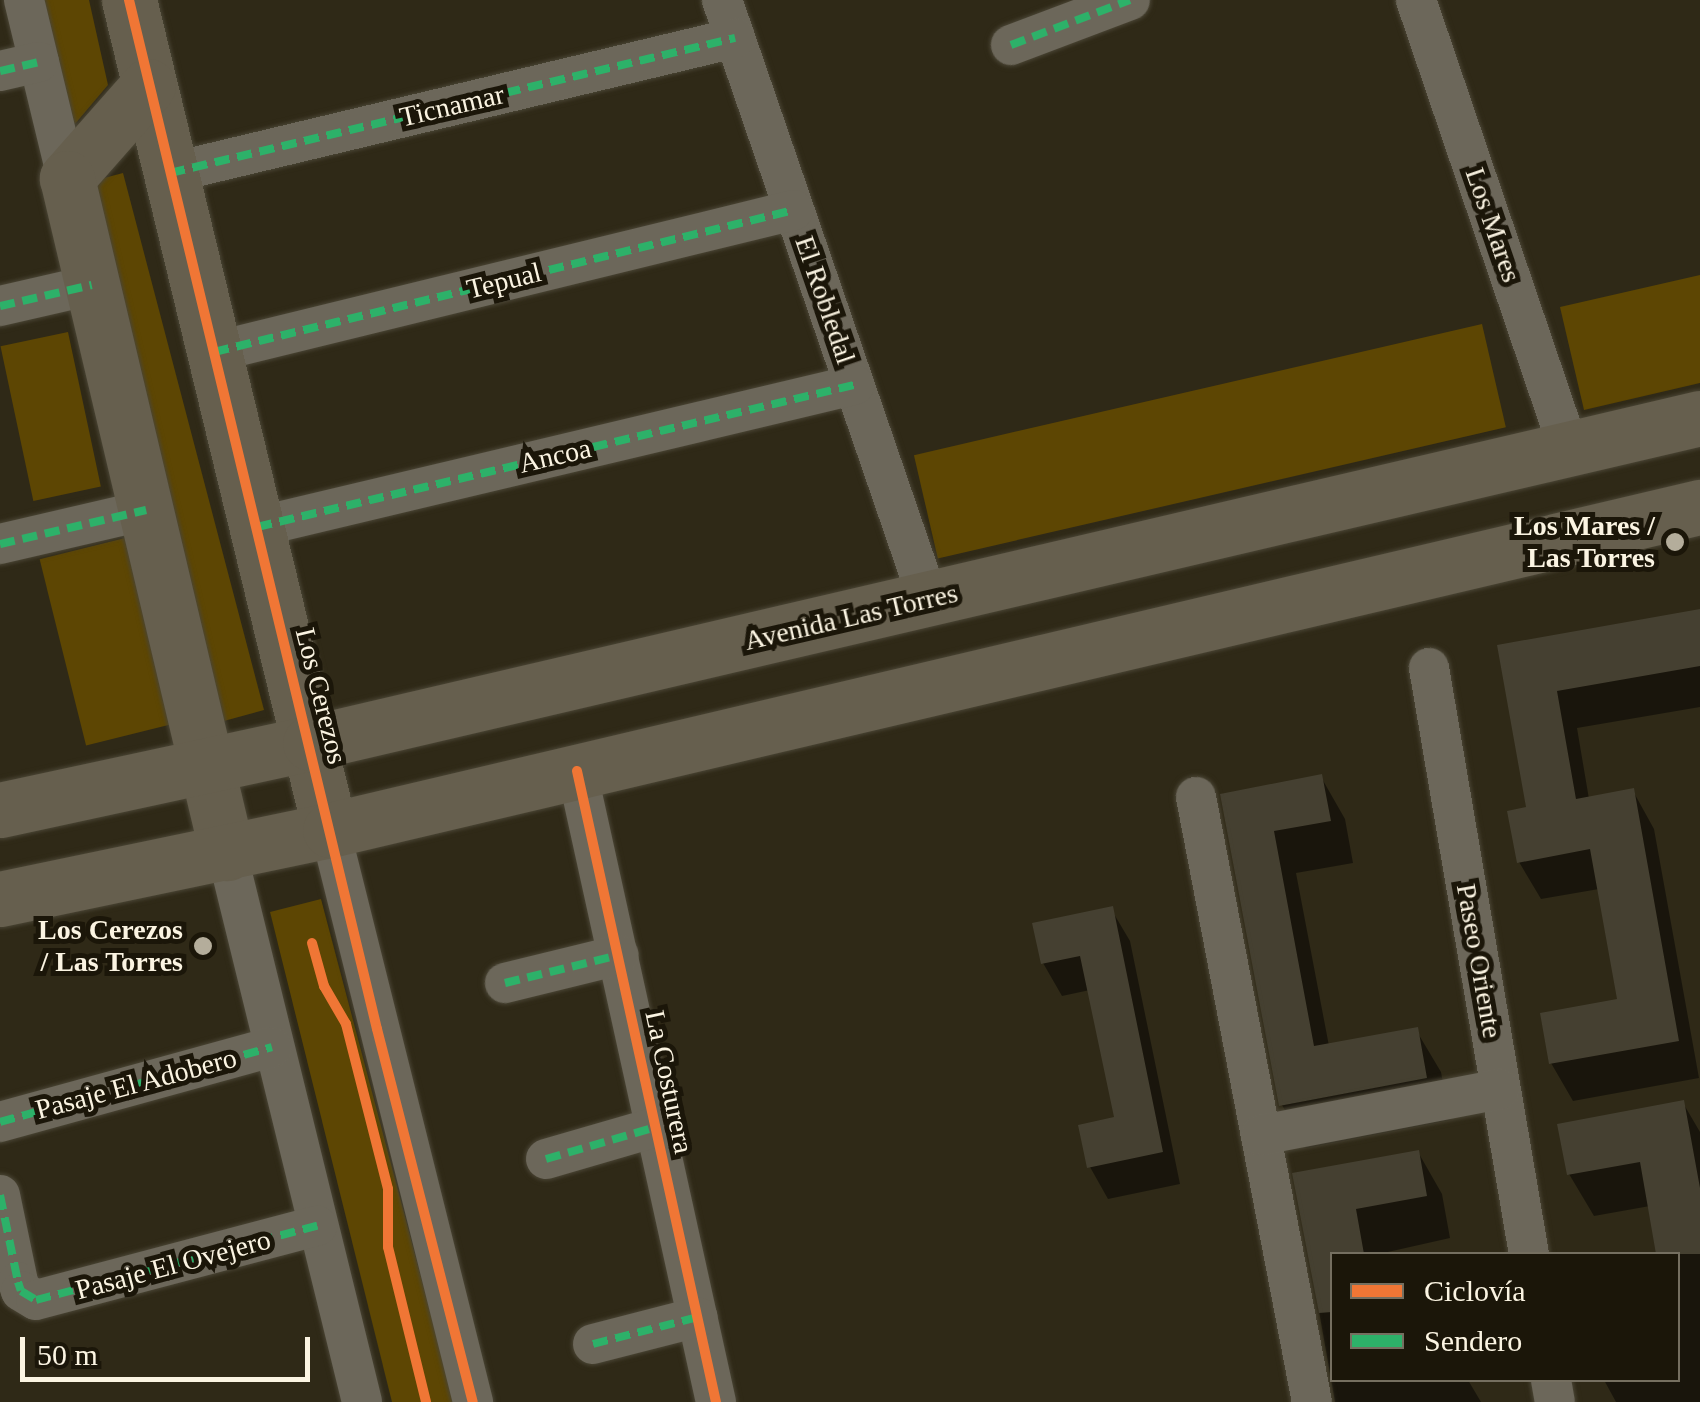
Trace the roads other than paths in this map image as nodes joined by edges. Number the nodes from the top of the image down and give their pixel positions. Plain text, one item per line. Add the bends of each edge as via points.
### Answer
1 (24, 0) edge
2 (128, 0) edge
3 (722, 0) edge
4 (1130, 0) edge
5 (1416, 0) edge
6 (735, 38) junction
7 (1010, 46) dead end
8 (19, 66) edge
9 (148, 86) junction
10 (170, 173) junction
11 (67, 178) junction
12 (794, 210) junction
13 (92, 284) junction
14 (0, 306) edge
15 (214, 352) junction
16 (854, 384) junction
17 (1700, 418) edge
18 (1568, 450) junction
19 (1501, 466) junction
20 (1700, 508) edge
21 (146, 510) junction
22 (256, 528) junction
23 (0, 544) edge
24 (1516, 550) junction
25 (928, 599) junction
26 (1429, 668) dead end
27 (310, 744) junction
28 (207, 767) junction
29 (578, 771) junction
30 (1196, 798) dead end
31 (0, 810) edge
32 (330, 830) junction
33 (227, 853) junction
34 (0, 899) edge
35 (619, 955) junction
36 (505, 983) dead end
37 (272, 1047) junction
38 (1500, 1089) junction
39 (0, 1122) edge
40 (656, 1127) junction
41 (1261, 1135) junction
42 (546, 1159) dead end
43 (0, 1195) edge
44 (318, 1226) junction
45 (1529, 1252) edge
46 (698, 1317) junction
47 (593, 1344) dead end
48 (362, 1402) edge
49 (473, 1402) edge
50 (716, 1402) edge
51 (1312, 1402) edge

1 - 8 street
2 - 9 main road, Los Cerezos
3 - 6 street, El Robledal
4 - 7 street
5 - 18 street, Los Mares
6 - 10 street, Ticnamar
6 - 12 street, El Robledal
8 - 11 street
9 - 10 main road, Los Cerezos
9 - 11 main road
10 - 15 main road, Los Cerezos
11 - 13 main road
12 - 15 street, Tepual
12 - 16 street, El Robledal
13 - 14 street
13 - 21 main road
15 - 22 main road, Los Cerezos
16 - 22 street, Ancoa
16 - 25 street, El Robledal
17 - 18 main road, Avenida Las Torres
18 - 19 main road, Avenida Las Torres
19 - 24 main road via 1489,488 1489,514
19 - 25 main road, Avenida Las Torres
20 - 24 main road
21 - 23 street
21 - 28 main road
22 - 27 main road, Los Cerezos
24 - 29 main road
25 - 27 main road, Avenida Las Torres
26 - 38 street, Paseo Oriente
27 - 28 main road, Avenida Las Torres
27 - 32 main road, Los Cerezos
28 - 31 main road, Avenida Las Torres
28 - 33 main road
29 - 32 main road
29 - 35 street, La Costurera
30 - 41 street
32 - 33 main road
32 - 49 street, Los Cerezos
33 - 34 main road
33 - 37 street
35 - 36 street
35 - 40 street, La Costurera
37 - 39 street, Pasaje El Adobero
37 - 44 street
38 - 41 street
38 - 45 street, Paseo Oriente
40 - 42 street
40 - 46 street, La Costurera
41 - 51 street
43 - 44 street, Pasaje El Ovejero via 18,1282 28,1297 46,1300
44 - 48 street
46 - 47 street
46 - 50 street, La Costurera

